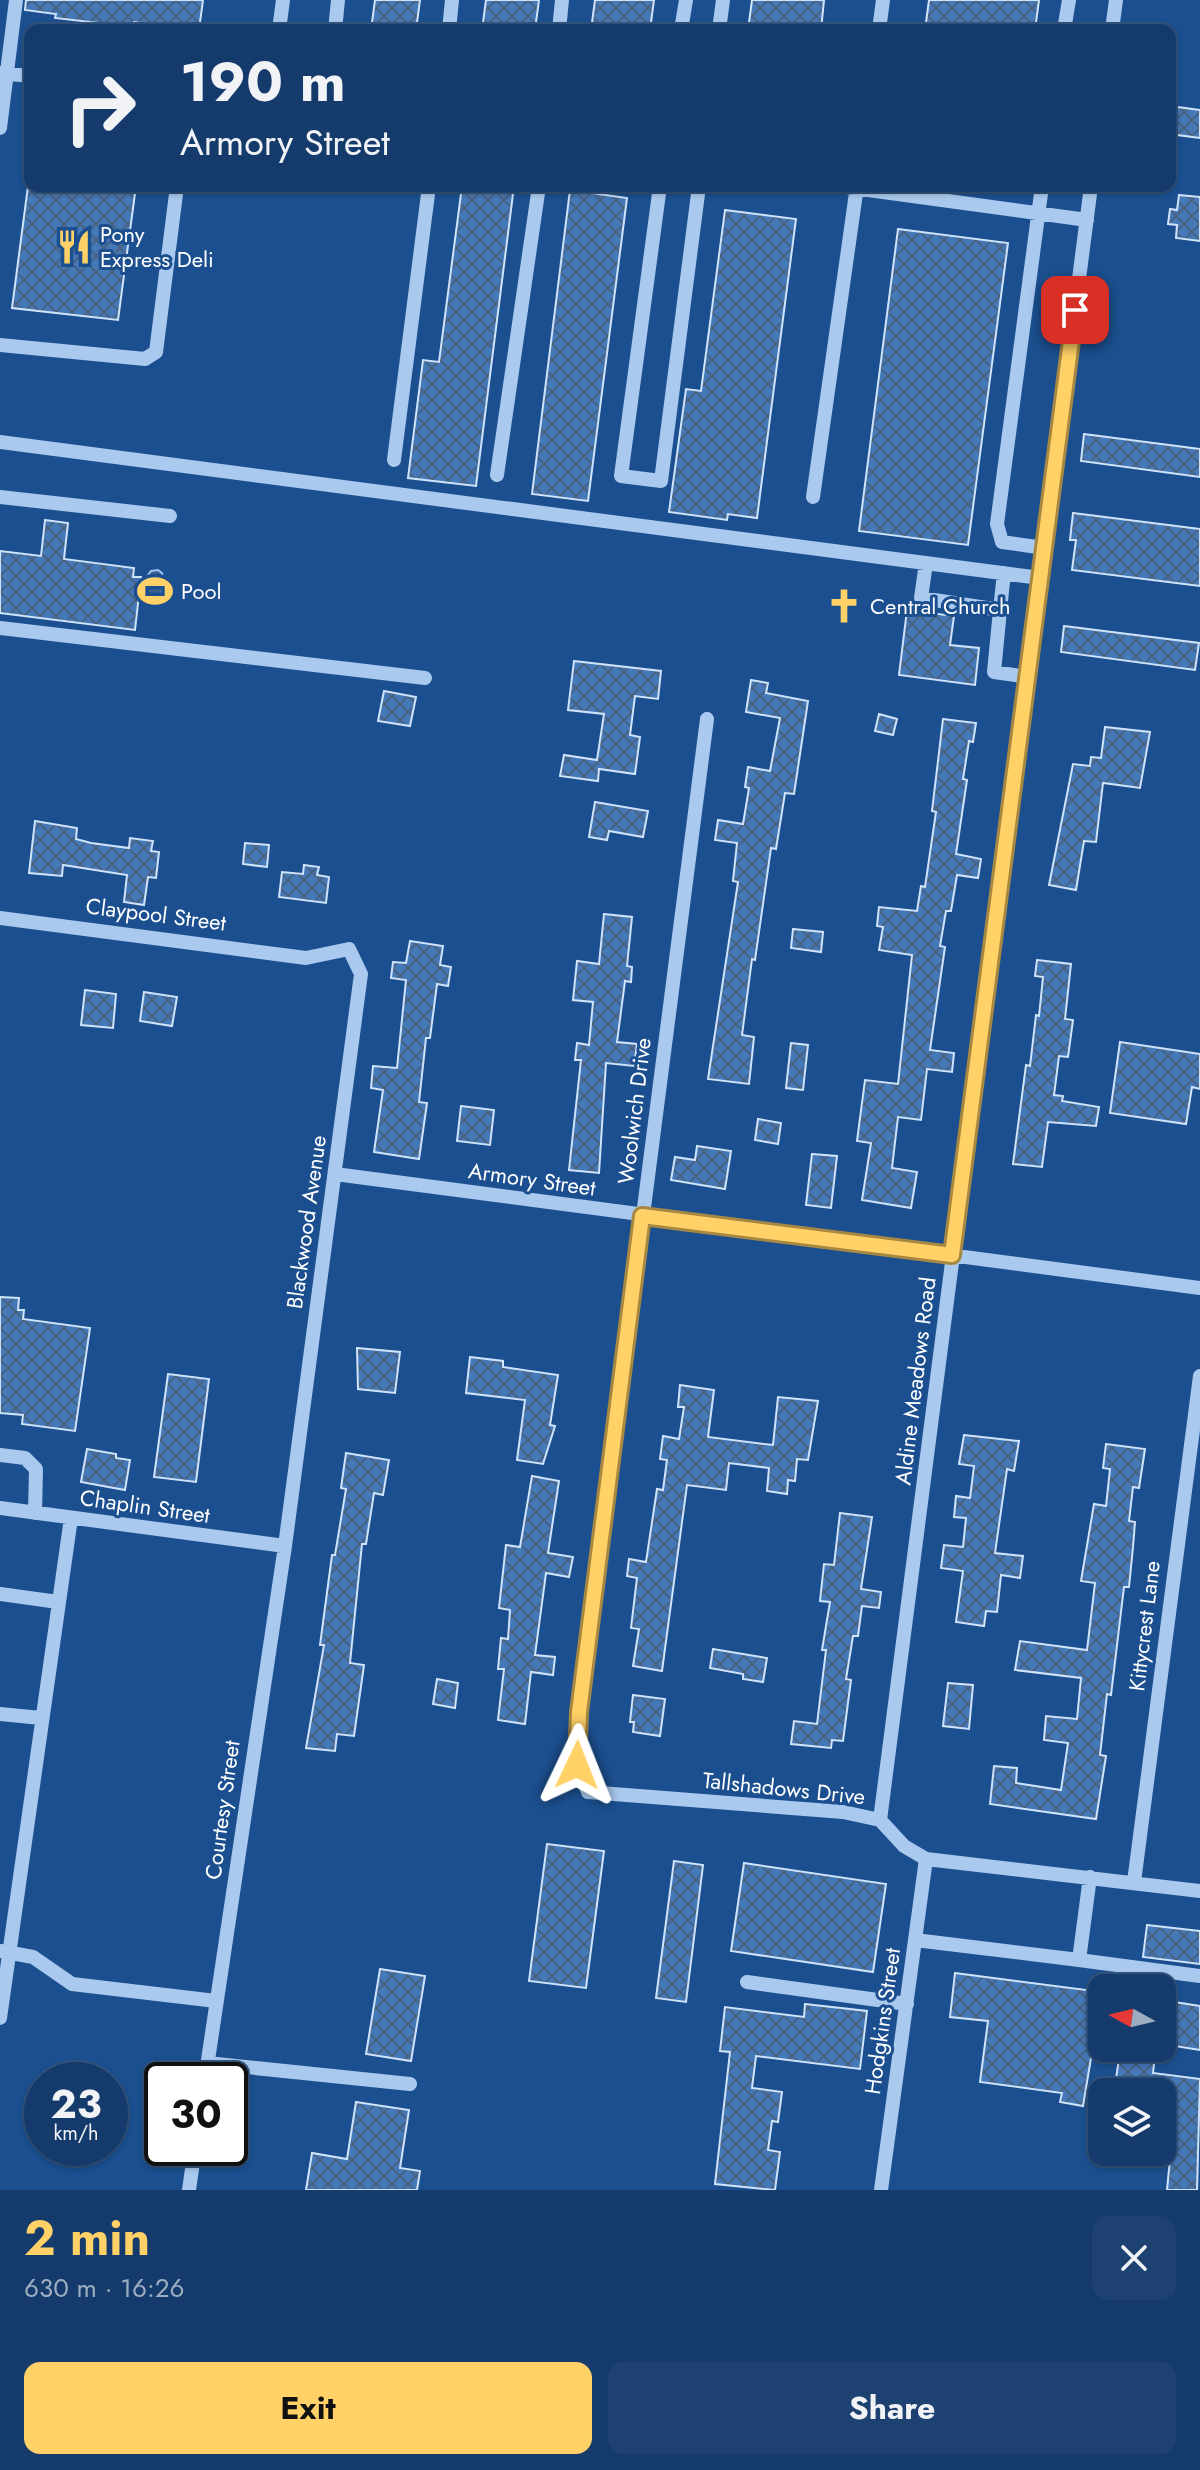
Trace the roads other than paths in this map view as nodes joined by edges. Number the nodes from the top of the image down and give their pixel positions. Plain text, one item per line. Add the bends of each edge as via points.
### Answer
1 (16, 0) edge
2 (283, 0) edge
3 (338, 0) edge
4 (452, 0) edge
5 (562, 0) edge
6 (686, 0) edge
7 (723, 0) edge
8 (883, 0) edge
9 (1069, 0) edge
10 (1116, 0) edge
11 (280, 24) edge
12 (336, 24) edge
13 (450, 24) edge
14 (560, 24) edge
15 (682, 24) edge
16 (720, 24) edge
17 (880, 24) edge
18 (1065, 24) edge
19 (1113, 24) edge
20 (3, 73) edge
21 (24, 75) edge
22 (0, 128) edge
23 (176, 192) edge
24 (428, 192) edge
25 (538, 192) edge
26 (659, 192) edge
27 (698, 192) edge
28 (856, 192) edge
29 (891, 192) edge
30 (1041, 192) edge
31 (1090, 192) edge
32 (1038, 214) junction
33 (1087, 220) junction
34 (0, 345) edge
35 (0, 442) edge
36 (394, 460) dead end
37 (497, 475) dead end
38 (0, 497) edge
39 (813, 497) dead end
40 (170, 516) dead end
41 (1044, 548) junction
42 (926, 563) junction
43 (1004, 573) junction
44 (1040, 578) junction
45 (1000, 610) junction
46 (0, 628) edge
47 (1028, 677) junction
48 (425, 678) dead end
49 (707, 719) dead end
50 (0, 918) edge
51 (306, 958) joint
52 (335, 1174) junction
53 (642, 1216) junction
54 (952, 1255) junction
55 (1200, 1288) edge
56 (1200, 1376) edge
57 (0, 1455) edge
58 (0, 1508) edge
59 (35, 1513) junction
60 (71, 1518) junction
61 (285, 1546) junction
62 (0, 1594) edge
63 (58, 1602) junction
64 (0, 1714) edge
65 (41, 1718) junction
66 (588, 1792) joint
67 (880, 1820) junction
68 (926, 1859) junction
69 (1090, 1877) junction
70 (1134, 1882) junction
71 (1200, 1891) edge
72 (915, 1940) junction
73 (4, 1951) edge
74 (1079, 1960) junction
75 (1200, 1976) edge
76 (747, 1982) dead end
77 (216, 2001) junction
78 (907, 2004) junction
79 (0, 2018) edge
80 (207, 2062) edge
81 (248, 2067) edge
82 (410, 2084) dead end
83 (192, 2166) edge
84 (189, 2190) edge
85 (881, 2190) edge

1 - 20 street
2 - 11 street
3 - 12 street
4 - 13 street
5 - 14 street
6 - 15 street
7 - 16 street
8 - 17 street
9 - 18 street
10 - 19 street
20 - 21 street
20 - 22 street
23 - 34 street via 156,352 145,359
24 - 36 street
25 - 37 street
26 - 27 street via 621,476 661,481
28 - 39 street
29 - 32 street
30 - 32 street
31 - 33 street, Aldine Meadows Road
32 - 33 street
32 - 41 street via 997,524 1002,542
33 - 41 street, Aldine Meadows Road
35 - 42 street
38 - 40 street
41 - 44 street, Aldine Meadows Road
42 - 43 street
42 - 45 street via 921,598
43 - 44 street
43 - 45 street
44 - 47 street, Aldine Meadows Road
45 - 47 street via 994,672
46 - 48 street
47 - 54 street, Aldine Meadows Road
49 - 53 street, Woolwich Drive
50 - 51 street, Claypool Street
51 - 52 street, Blackwood Avenue via 349,949 361,974
52 - 53 street, Armory Street
52 - 61 street, Blackwood Avenue
53 - 54 street, Armory Street
53 - 66 street, Woolwich Drive via 579,1712 577,1765
54 - 55 street, Armory Street
54 - 67 street, Aldine Meadows Road
56 - 70 street, Kittycrest Lane
57 - 59 street via 25,1458 36,1469
58 - 59 street, Chaplin Street
59 - 60 street, Chaplin Street
60 - 61 street, Chaplin Street
60 - 63 street
61 - 77 street, Courtesy Street
62 - 63 street
63 - 65 street
64 - 65 street
65 - 73 street
66 - 67 street, Tallshadows Drive via 830,1811
67 - 68 street, Tallshadows Drive via 904,1846
68 - 69 street
68 - 72 street, Hodgkins Street
69 - 70 street
69 - 74 street
70 - 71 street
72 - 74 street
72 - 78 street, Hodgkins Street
73 - 77 street via 33,1957 72,1984
73 - 79 street
74 - 75 street
76 - 78 street
77 - 80 street, Courtesy Street
78 - 85 street, Hodgkins Street
81 - 82 street
83 - 84 street

